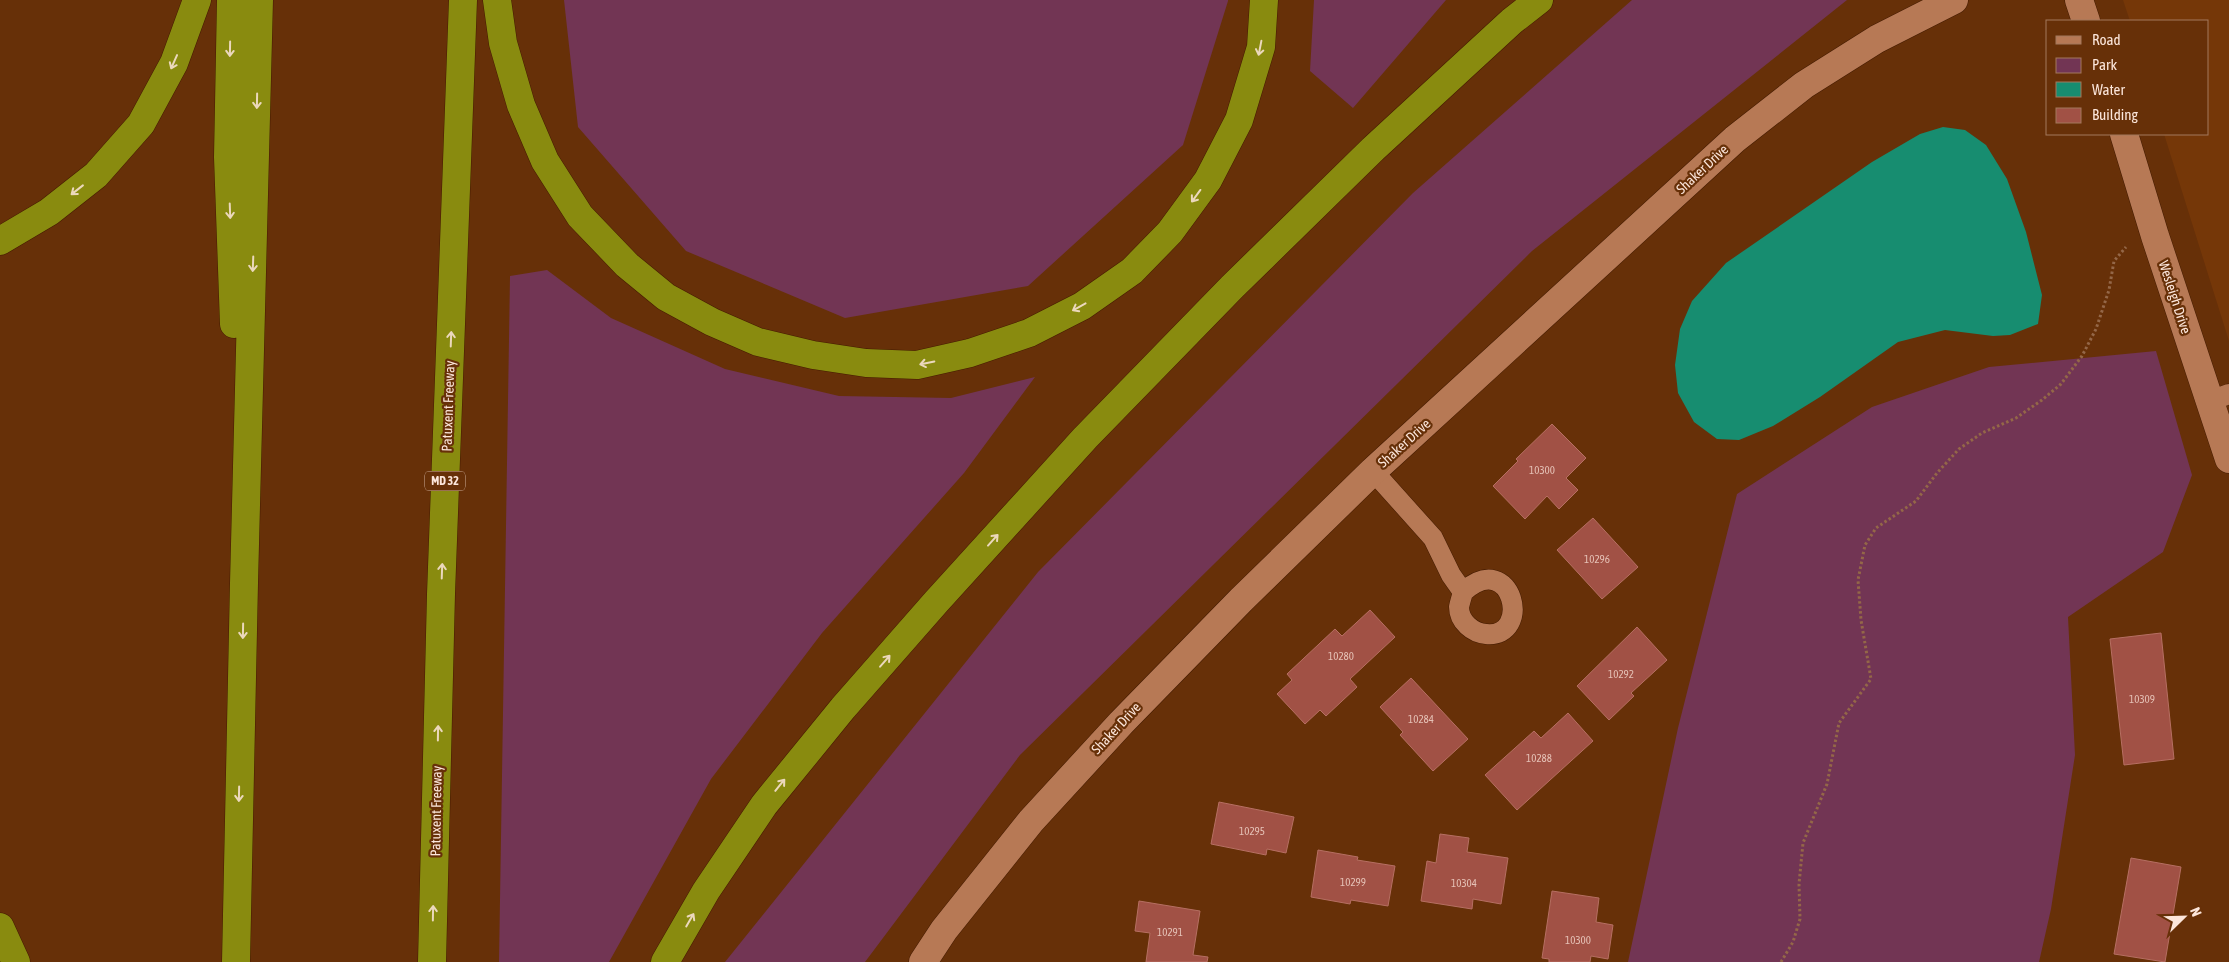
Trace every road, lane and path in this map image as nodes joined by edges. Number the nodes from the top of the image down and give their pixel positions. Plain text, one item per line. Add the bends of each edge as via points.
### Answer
1 (197, 0) edge
2 (231, 0) edge
3 (259, 0) edge
4 (463, 0) edge
5 (497, 0) edge
6 (1264, 0) edge
7 (1539, 0) edge
8 (1954, 0) edge
9 (2079, 0) edge
10 (2086, 20) edge
11 (2124, 135) edge
12 (2155, 236) junction
13 (0, 241) edge
14 (2219, 398) edge
15 (2229, 459) edge
16 (1374, 471) junction
17 (244, 582) junction
18 (1463, 592) dead end
19 (0, 927) edge
20 (16, 962) edge
21 (236, 962) edge
22 (432, 962) edge
23 (665, 962) edge
24 (922, 962) edge
25 (1781, 962) edge

1 -> 13 highway via 174,63 141,124 96,174 48,212
2 -> 17 highway via 228,157
3 -> 17 highway
22 -> 4 highway, Patuxent Freeway / MD 32 via 441,594
6 -> 5 highway via 1261,47 1240,120 1208,180 1170,232 1132,271 1082,306 1029,333 970,353 917,365 813,355 758,342 712,322 666,296 627,265 580,216 545,161 521,105 503,43
23 -> 7 highway via 706,891 764,805 936,602 1085,438 1232,287 1373,148
8 - 16 street, Shaker Drive via 1877,39 1812,80 1735,139
9 - 10 street
11 - 12 street, Wesleigh Drive
12 - 14 street, Wesleigh Drive
12 - 25 path via 2127,246 2114,261 2109,290 2096,329 2082,356 2061,384 2016,418 1982,433 1958,449 1916,501 1876,528 1865,545 1858,580 1871,679 1839,723 1827,784 1803,843 1800,918 1793,942
14 - 15 street, Wesleigh Drive
16 - 18 lane via 1433,538
16 - 24 street, Shaker Drive via 1241,600 1030,820
17 -> 21 highway
19 - 20 highway

